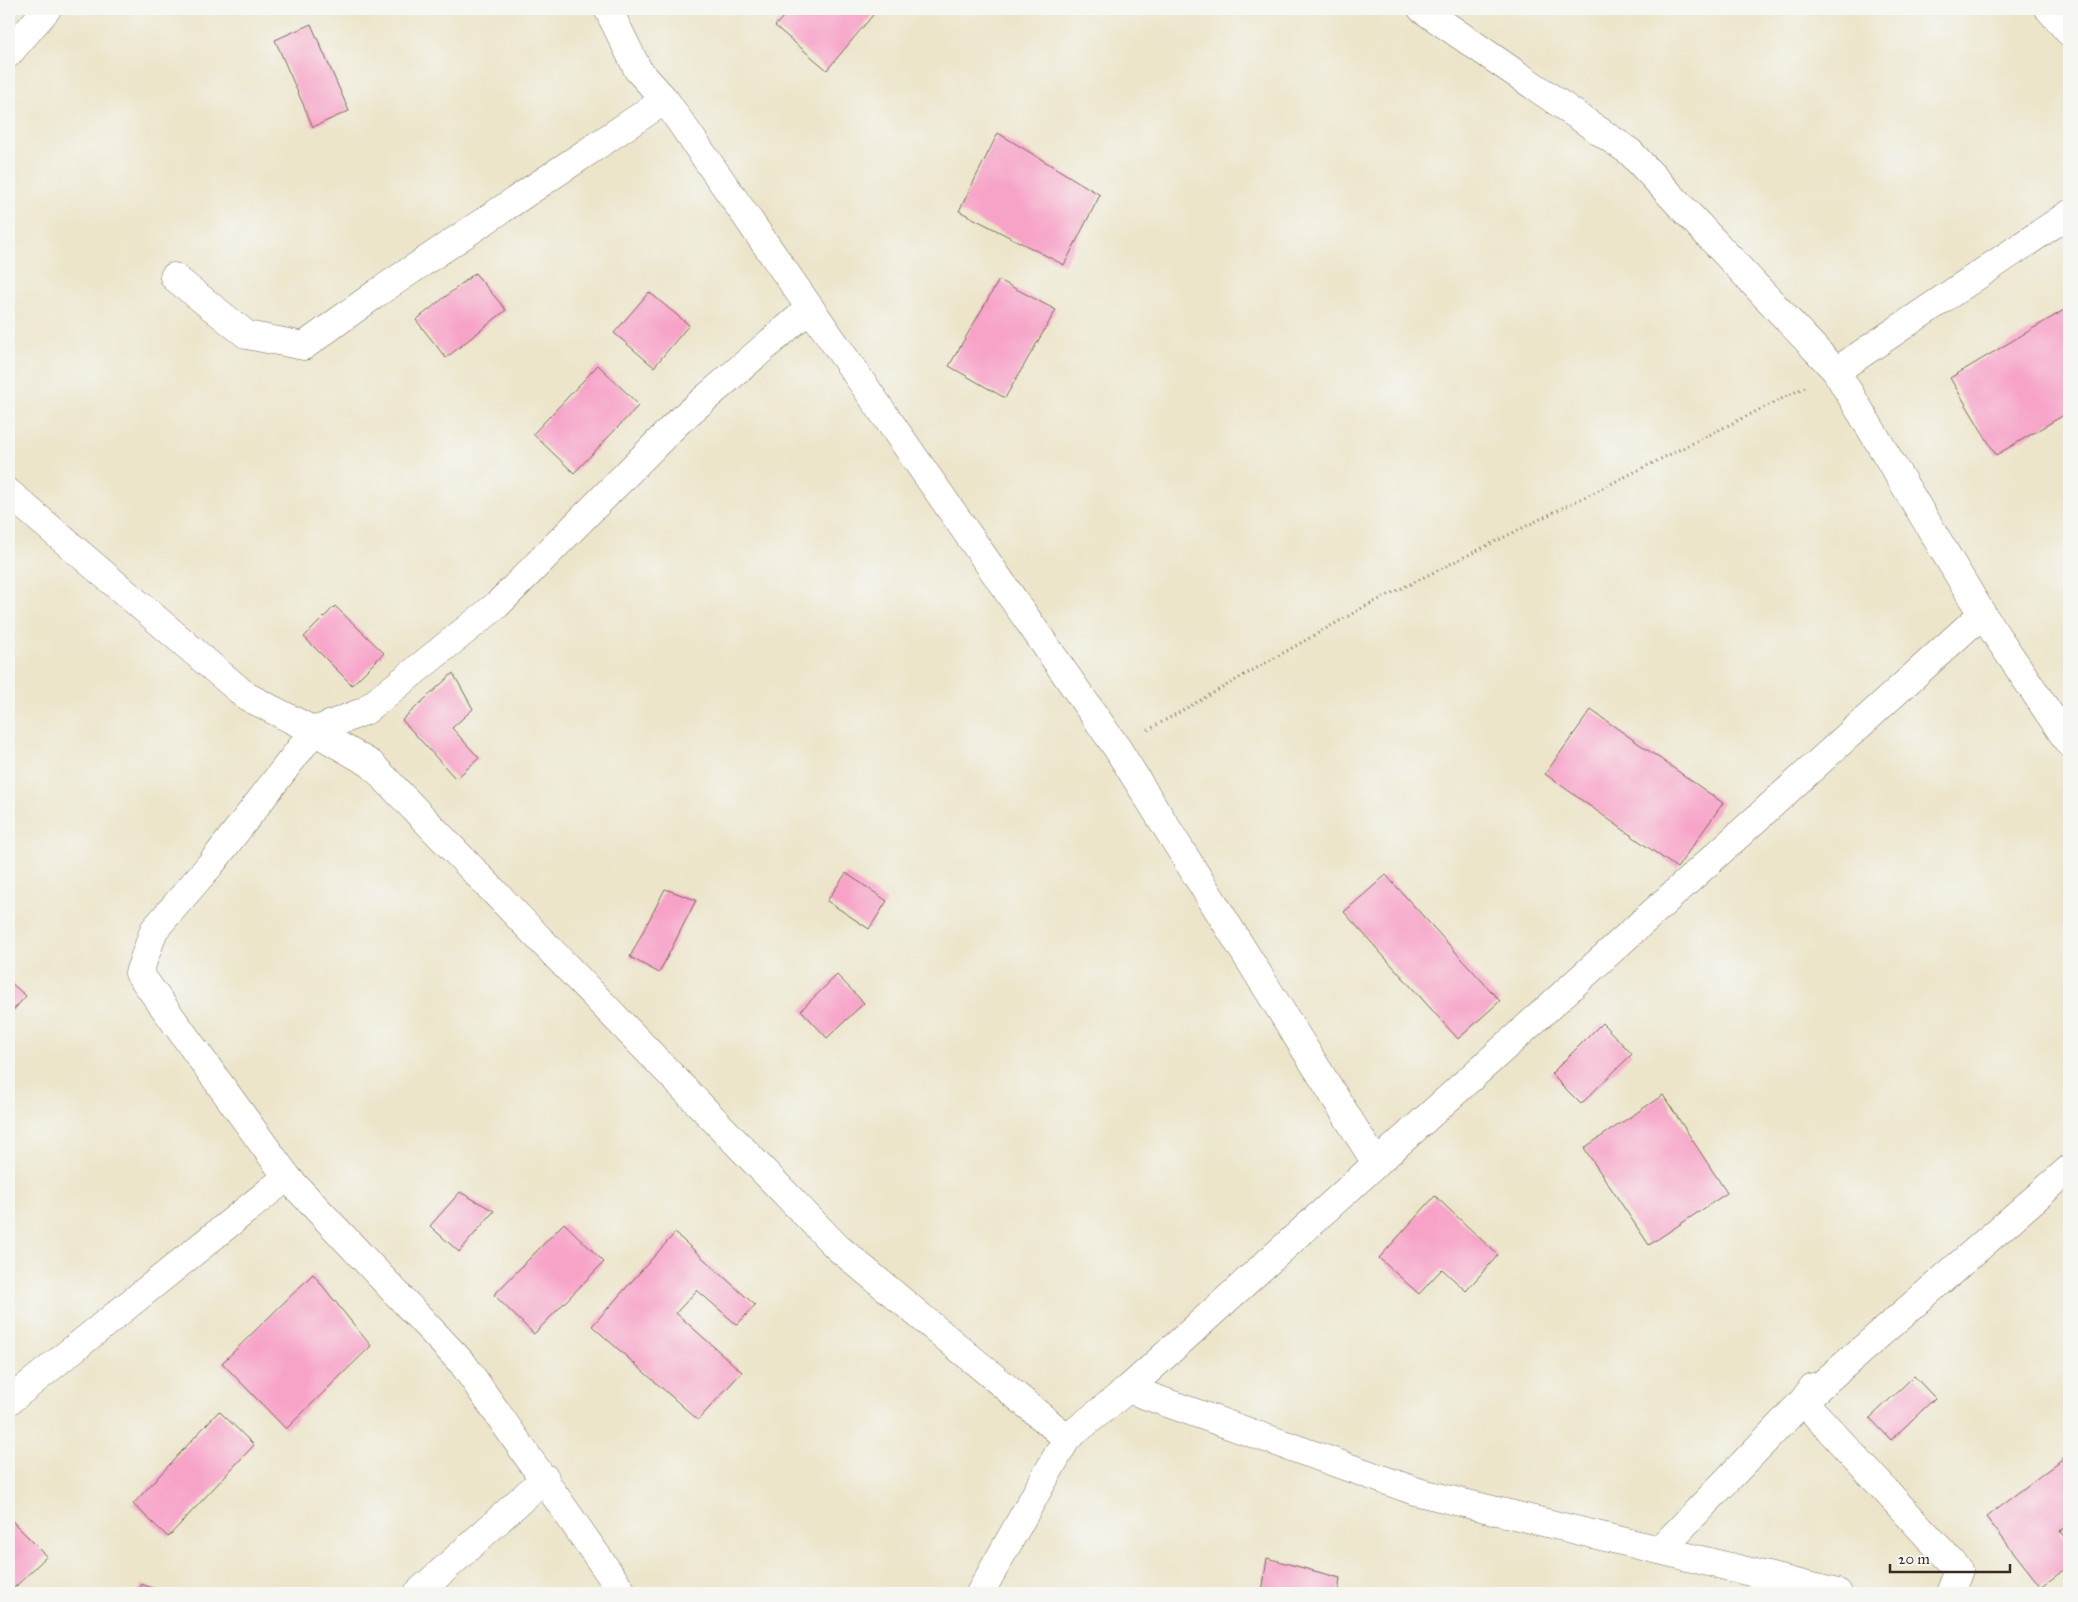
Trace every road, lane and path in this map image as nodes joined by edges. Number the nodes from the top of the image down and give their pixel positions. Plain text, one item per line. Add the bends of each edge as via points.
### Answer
1 (47, 9) edge
2 (1422, 9) edge
3 (2049, 9) edge
4 (610, 10) edge
5 (2069, 32) edge
6 (9, 53) edge
7 (665, 100) junction
8 (2069, 214) edge
9 (174, 277) dead end
10 (810, 308) junction
11 (1836, 371) junction
12 (9, 493) edge
13 (1982, 614) junction
14 (314, 731) junction
15 (2069, 743) edge
16 (1117, 748) junction
17 (1376, 1163) junction
18 (2069, 1165) edge
19 (2069, 1169) edge
20 (287, 1177) junction
21 (1128, 1389) junction
22 (9, 1401) edge
23 (1803, 1401) junction
24 (1067, 1438) junction
25 (545, 1478) junction
26 (1660, 1550) junction
27 (418, 1593) edge
28 (623, 1593) edge
29 (980, 1593) edge
30 (1838, 1593) edge
31 (1950, 1593) edge

1 - 6 street
2 - 11 street via 1630,152
3 - 5 street
4 - 7 street via 638,70
7 - 9 street via 377,293 304,346 247,335
7 - 10 street
8 - 11 street
10 - 14 street via 678,422 497,605 365,712
10 - 16 street
11 - 13 street
11 - 16 path via 1364,607
12 - 14 street via 246,696
13 - 15 street
13 - 17 street
14 - 20 street via 211,864 154,930 139,973
14 - 24 street via 371,764 837,1247
16 - 17 street
17 - 21 street
18 - 23 street via 1822,1375
19 - 23 street
20 - 22 street
20 - 25 street via 463,1364
21 - 24 street
21 - 26 street via 1418,1492
23 - 26 street
23 - 31 street via 1959,1570
24 - 29 street
25 - 27 street
25 - 28 street
26 - 30 street

